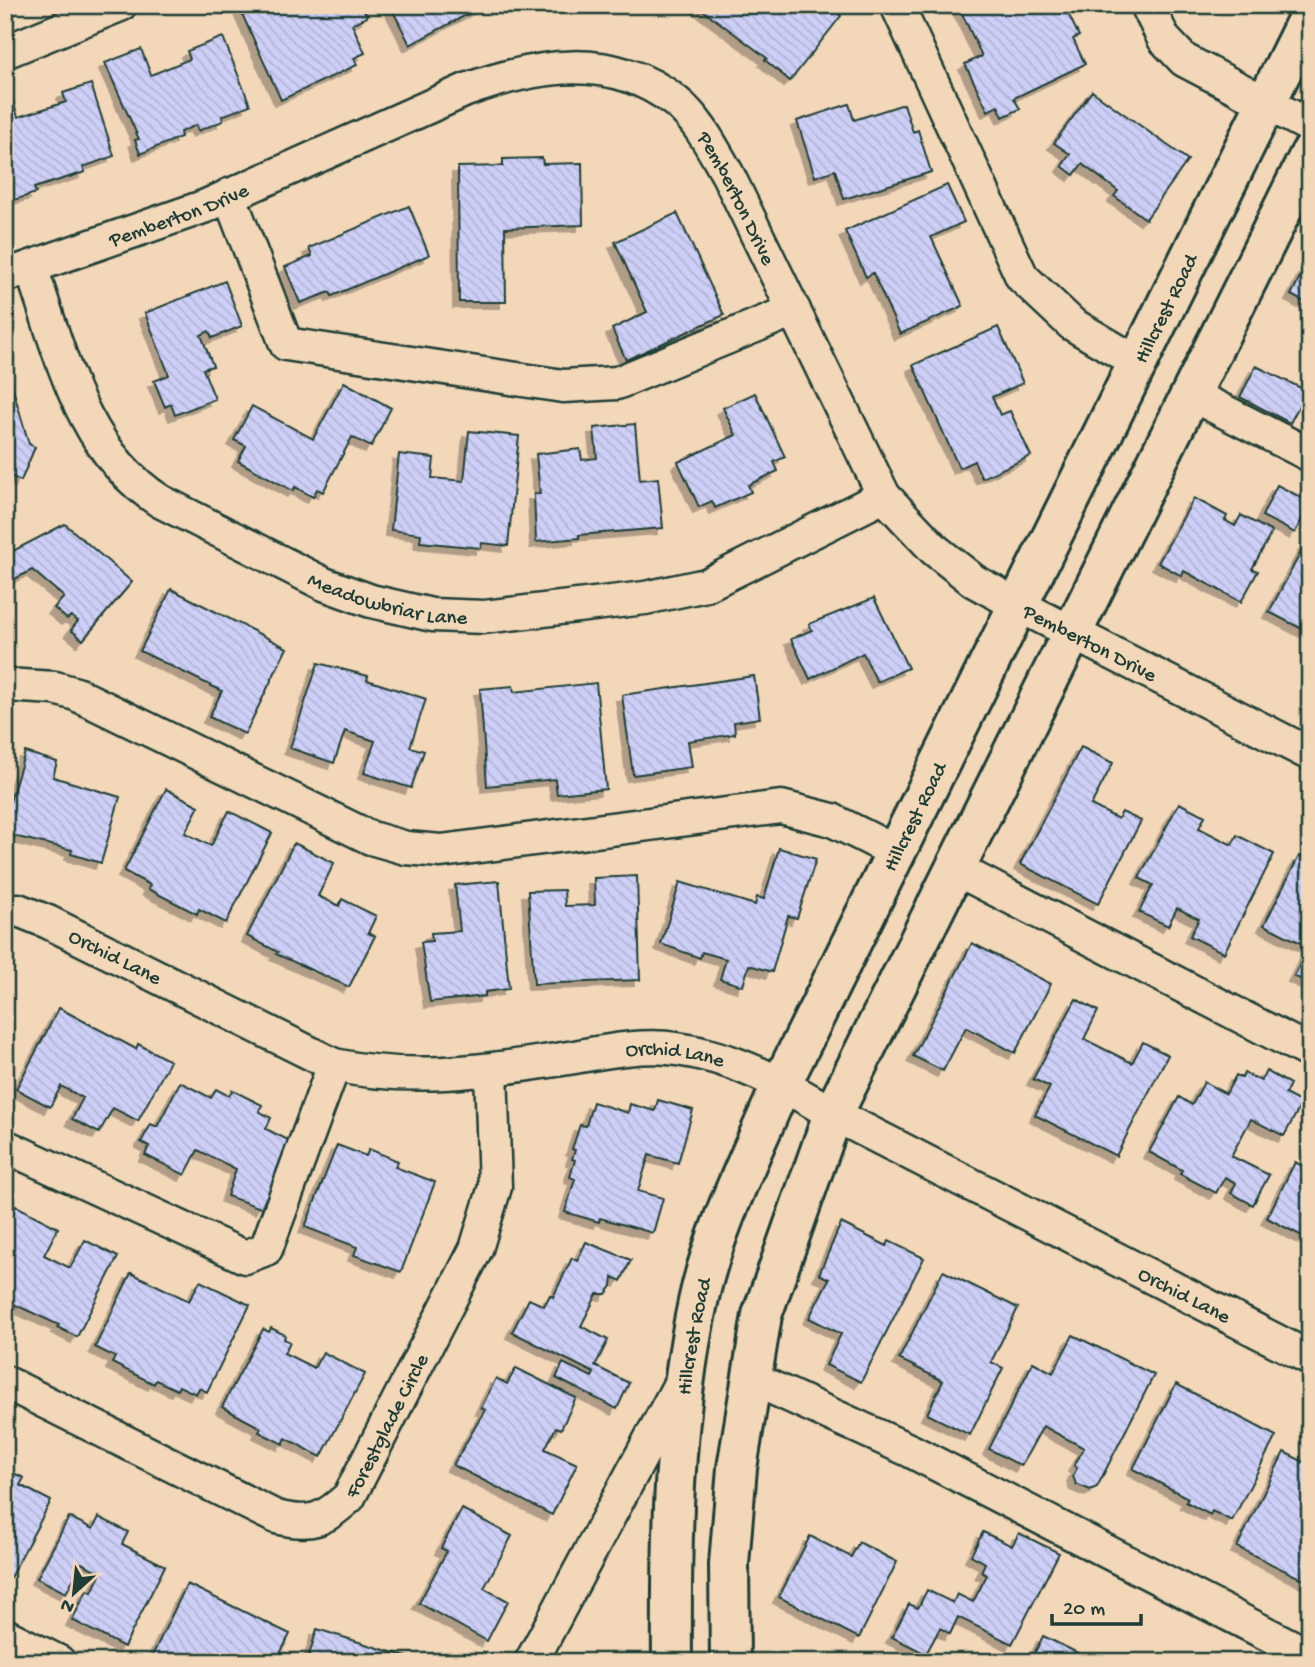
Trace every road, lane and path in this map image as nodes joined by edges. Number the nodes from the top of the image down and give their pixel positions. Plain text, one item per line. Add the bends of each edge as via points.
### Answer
1 (120, 5) edge
2 (897, 5) edge
3 (1147, 5) edge
4 (1310, 14) edge
5 (5, 52) edge
6 (1266, 104) junction
7 (1310, 126) edge
8 (1310, 154) edge
9 (229, 195) junction
10 (18, 272) edge
11 (794, 310) junction
12 (1138, 363) junction
13 (1190, 394) junction
14 (1310, 455) edge
15 (884, 496) junction
16 (1018, 605) junction
17 (1070, 632) junction
18 (5, 685) edge
19 (1310, 754) edge
20 (896, 852) junction
21 (954, 868) junction
22 (5, 911) edge
23 (1310, 1052) edge
24 (334, 1065) junction
25 (491, 1070) junction
26 (782, 1083) junction
27 (834, 1114) junction
28 (5, 1146) edge
29 (1310, 1358) edge
30 (688, 1369) junction
31 (751, 1378) junction
32 (5, 1382) edge
33 (5, 1635) edge
34 (1310, 1656) edge
35 (59, 1662) edge
36 (531, 1662) edge
37 (672, 1662) edge
38 (730, 1662) edge

1 - 5 street
2 - 12 street via 1022,277 1072,324
3 - 6 street via 1164,39 1184,60
4 - 6 main road, Hillcrest Road
6 - 7 street
6 - 12 main road, Hillcrest Road
8 - 13 main road
9 - 10 street, Pemberton Drive
9 - 11 street via 286,344 563,386 617,383
9 - 11 street, Pemberton Drive via 509,75 574,65 601,68 655,89 693,119 728,175
10 - 15 street, Meadowbriar Lane via 80,406 113,462 136,486 324,584 371,601 432,615 484,617 706,585
11 - 15 street, Pemberton Drive
12 - 16 main road, Hillcrest Road
13 - 14 street
13 - 17 main road
15 - 16 street, Pemberton Drive via 935,550 974,581
16 - 17 street, Pemberton Drive
16 - 20 main road, Hillcrest Road
17 - 19 street, Pemberton Drive
17 - 21 main road
18 - 20 street via 76,694 371,838 406,848 441,851 781,807 831,820
20 - 26 main road, Hillcrest Road
21 - 23 street
21 - 27 main road
22 - 24 street, Orchid Lane via 48,922
24 - 25 street, Orchid Lane via 393,1075
24 - 28 street via 267,1249 245,1257
25 - 26 street, Orchid Lane via 631,1048 677,1049 731,1062
25 - 32 street, Forestglade Circle via 495,1187 476,1249 349,1497 327,1516 305,1522 276,1517
26 - 27 street, Orchid Lane
26 - 30 main road, Hillcrest Road via 723,1223 698,1301
27 - 29 street, Orchid Lane
27 - 31 main road via 762,1315
30 - 36 street
30 - 37 main road, Hillcrest Road via 671,1565
31 - 34 street via 911,1451
31 - 38 main road via 729,1564
33 - 35 street

